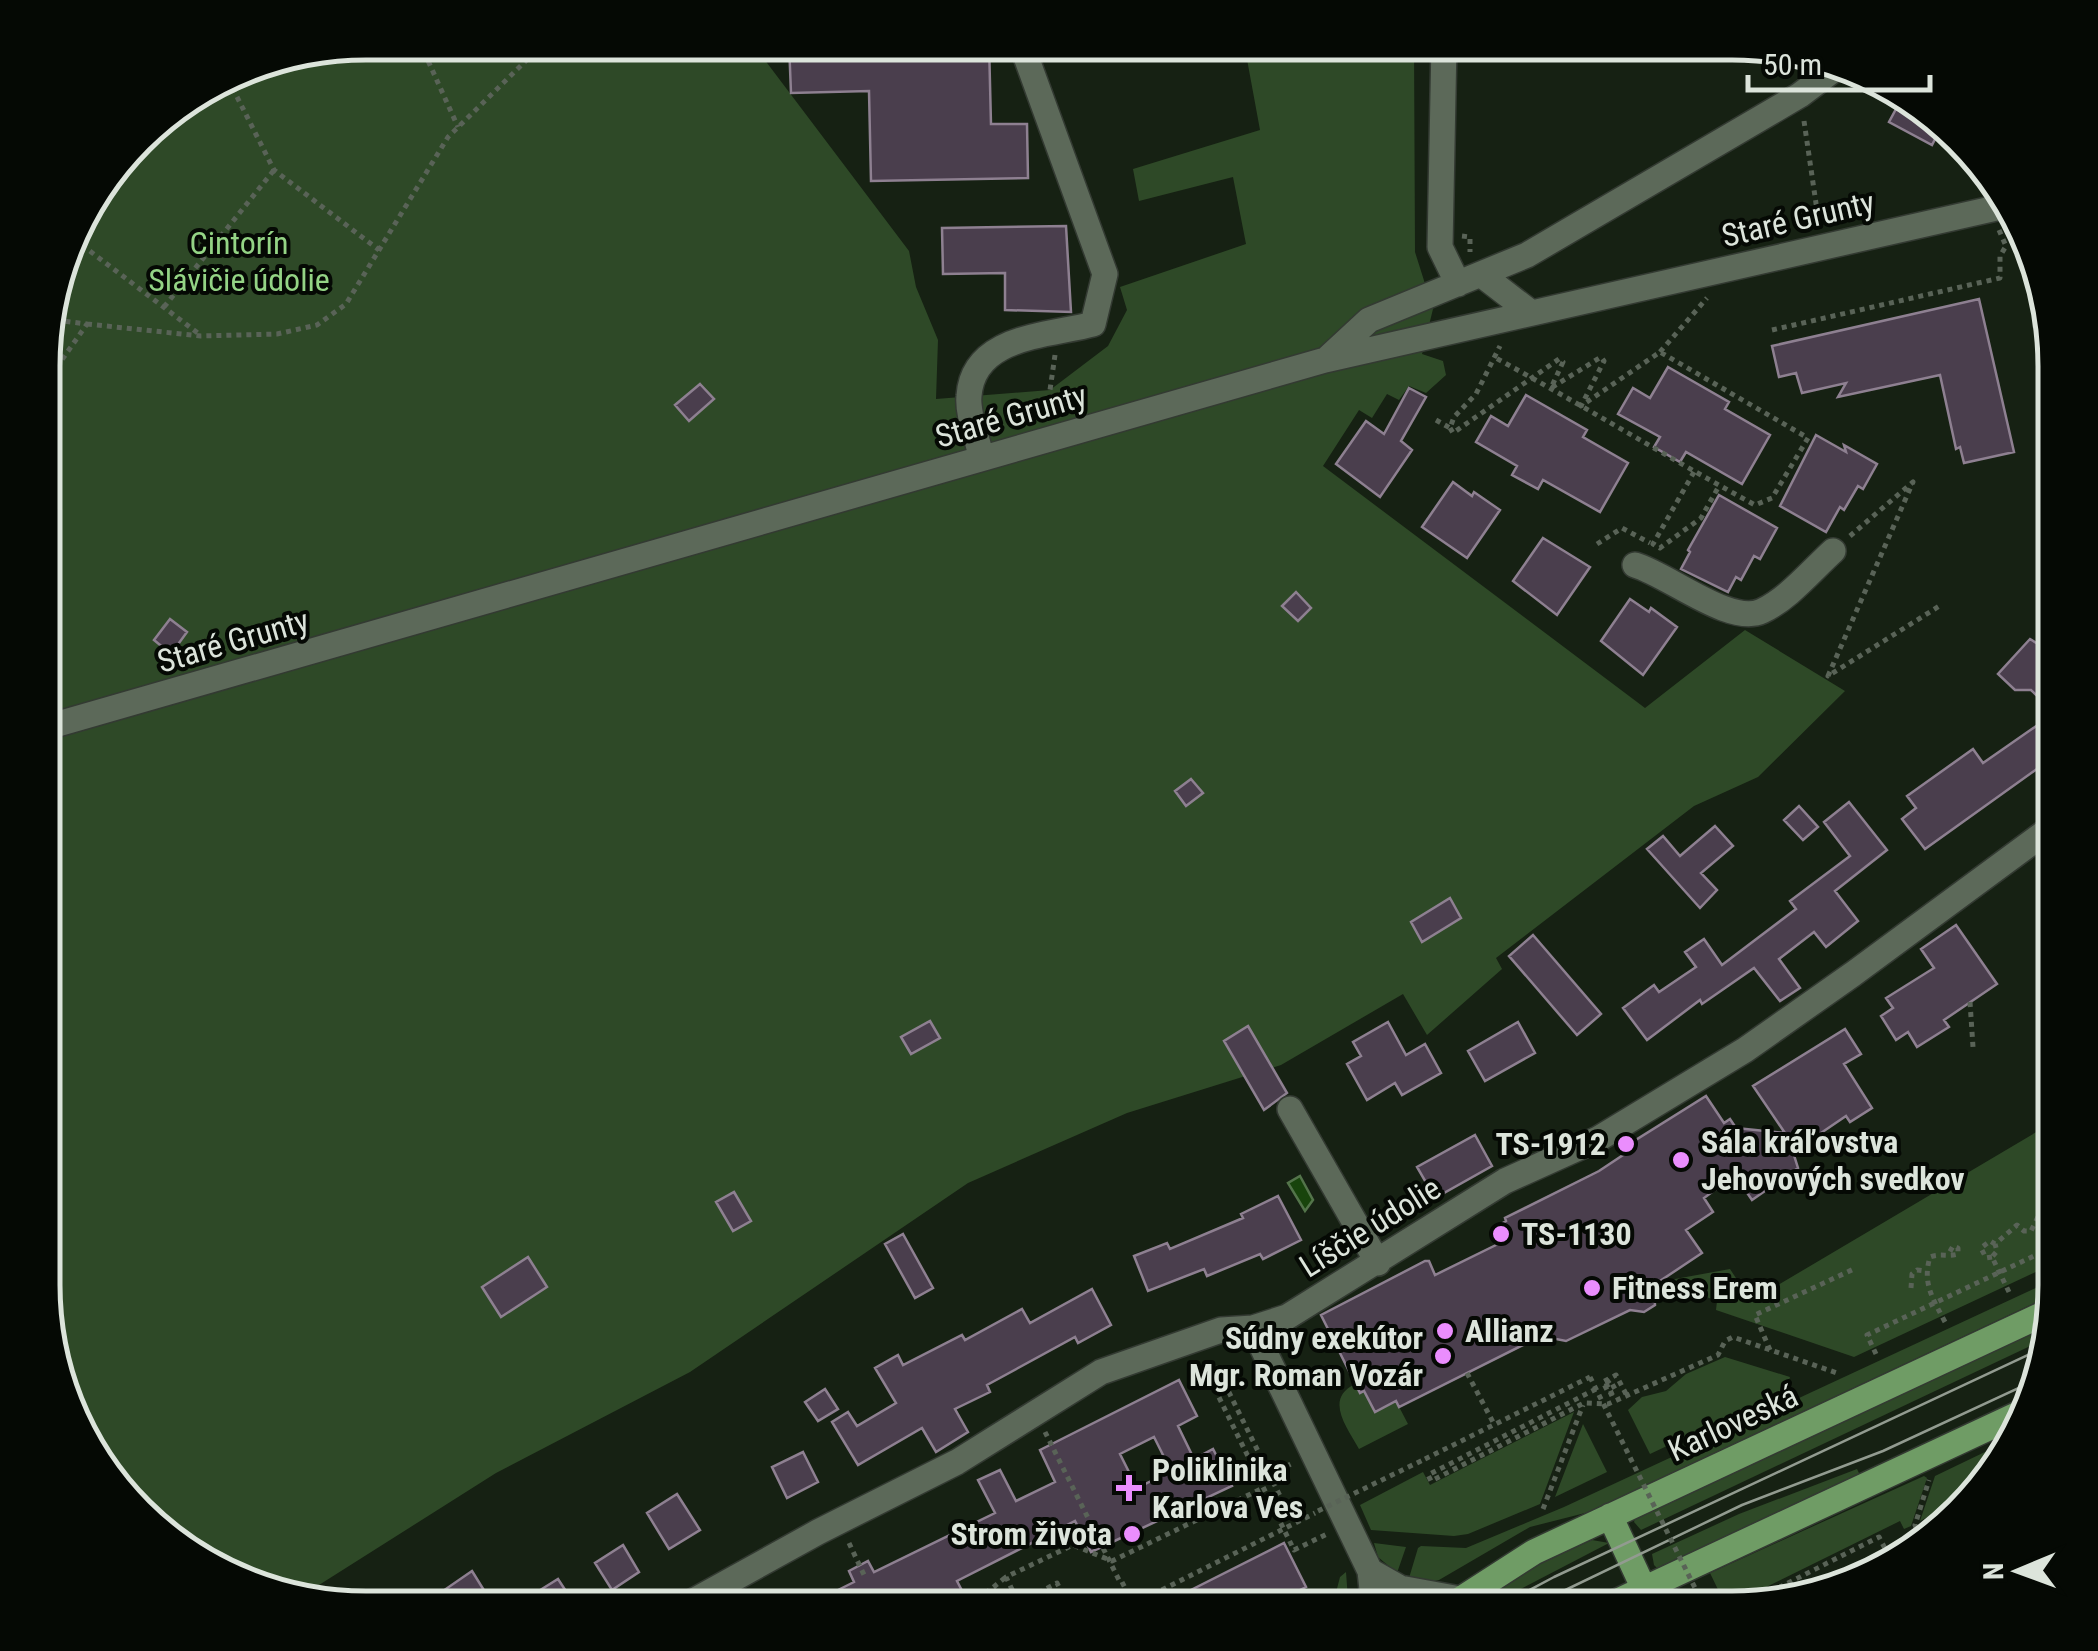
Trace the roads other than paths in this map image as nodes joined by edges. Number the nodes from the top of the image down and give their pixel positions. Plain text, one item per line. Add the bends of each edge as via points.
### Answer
1 (1026, 60) edge
2 (1444, 61) edge
3 (1826, 75) edge
4 (1998, 217) edge
5 (1470, 280) junction
6 (1521, 314) junction
7 (1325, 360) junction
8 (982, 457) junction
9 (1833, 552) road end
10 (1635, 565) dead end
11 (60, 723) edge
12 (2037, 838) edge
13 (1290, 1109) dead end
14 (1378, 1264) junction
15 (2036, 1317) edge
16 (1253, 1328) junction
17 (2006, 1420) edge
18 (1610, 1516) junction
19 (1357, 1561) junction
20 (1644, 1589) junction
21 (713, 1590) edge
22 (1368, 1591) edge
23 (1410, 1591) edge
24 (1472, 1591) edge
25 (1640, 1591) edge

1 - 8 street via 1105,274 1093,324 1005,342 980,364 968,396
2 - 5 street via 1440,247
3 - 5 street via 1559,236
4 - 6 street, Staré Grunty via 1822,247
5 - 6 street
5 - 7 street via 1369,320
6 - 7 street, Staré Grunty
7 - 8 street, Staré Grunty
8 - 11 street, Staré Grunty
9 - 10 street via 1757,614 1733,614
12 - 14 street, Líščie údolie via 1745,1050 1598,1139 1505,1181
13 - 14 street
14 - 16 street, Líščie údolie via 1287,1317
15 - 18 main road, Karloveská
16 - 19 street
16 - 21 street, Líščie údolie via 1222,1330 1101,1372 956,1462
17 - 20 main road
18 - 20 main road
18 - 24 main road, Karloveská
19 - 22 street
19 - 23 street
20 - 25 main road

